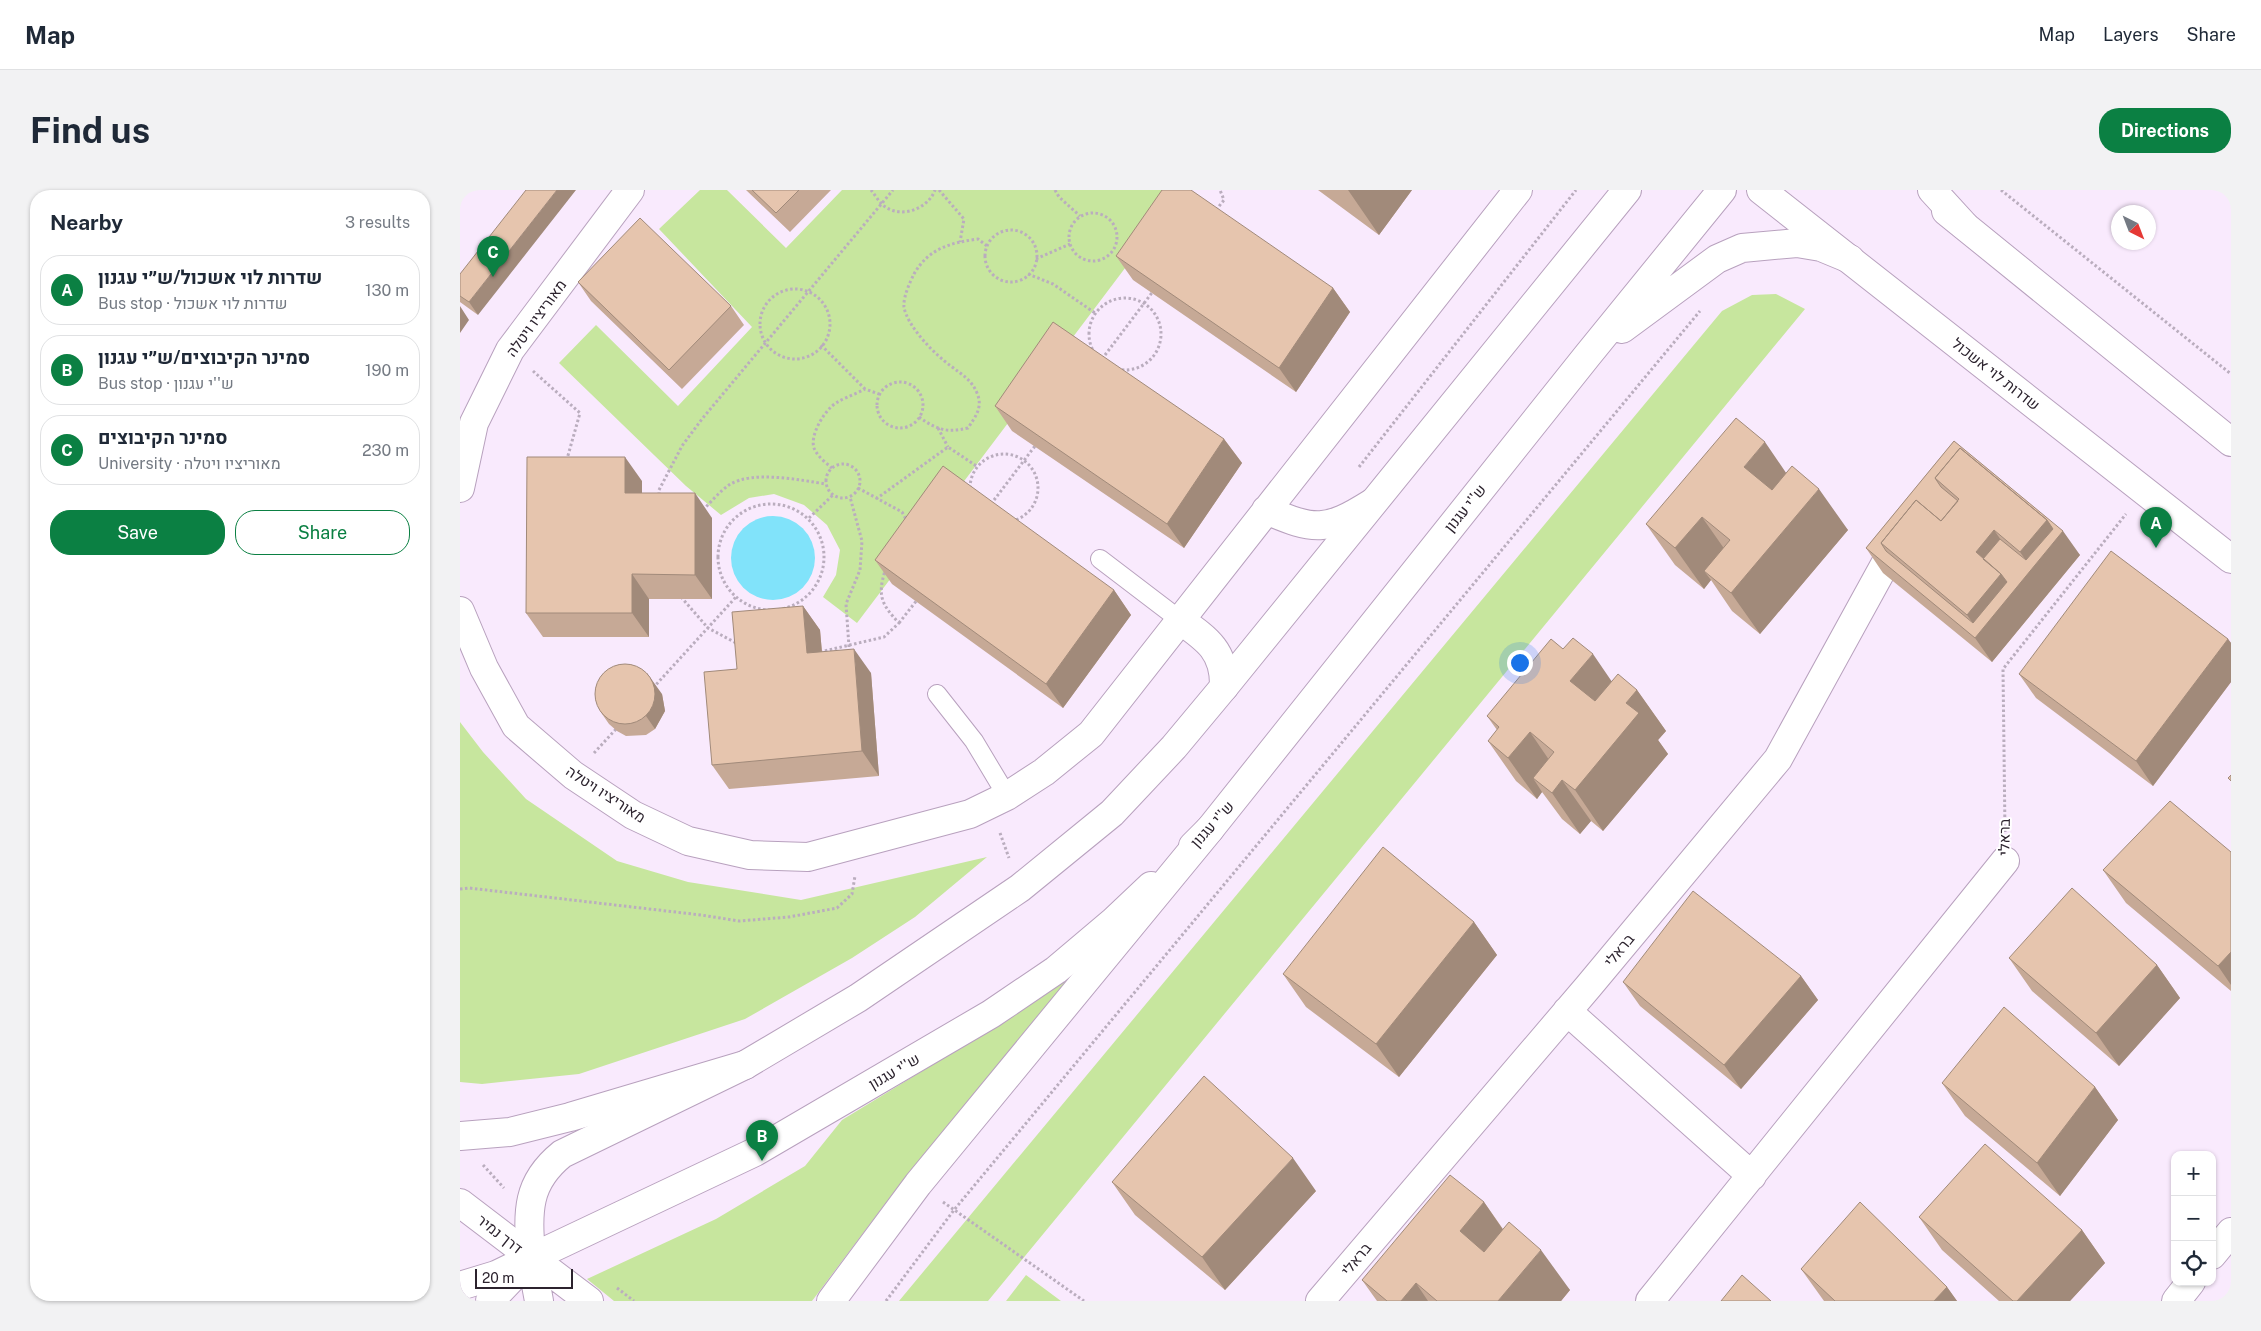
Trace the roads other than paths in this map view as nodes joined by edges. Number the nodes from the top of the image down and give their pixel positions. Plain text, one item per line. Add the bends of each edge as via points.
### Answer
1 (630, 190) edge
2 (1518, 190) edge
3 (1609, 190) edge
4 (1626, 190) edge
5 (1722, 190) edge
6 (1761, 190) edge
7 (1920, 190) edge
8 (1932, 190) edge
9 (1964, 225) junction
10 (1593, 233) junction
11 (1850, 259) junction
12 (1587, 356) junction
13 (2231, 442) edge
14 (460, 488) edge
15 (1373, 502) junction
16 (1266, 510) junction
17 (1914, 512) edge
18 (1100, 559) dead end
19 (2231, 559) edge
20 (460, 611) edge
21 (1180, 620) junction
22 (1224, 687) junction
23 (937, 694) dead end
24 (999, 800) junction
25 (1210, 829) junction
26 (2005, 862) road end
27 (1567, 1011) junction
28 (744, 1066) junction
29 (460, 1136) edge
30 (1752, 1176) junction
31 (460, 1203) edge
32 (2231, 1232) edge
33 (2216, 1251) edge
34 (531, 1258) junction
35 (460, 1286) edge
36 (2188, 1286) edge
37 (490, 1301) edge
38 (539, 1301) edge
39 (589, 1301) edge
40 (831, 1301) edge
41 (1320, 1301) edge
42 (1650, 1301) edge
43 (2176, 1301) edge

1 - 14 main road, מאוריציו ויטלה via 510,350 474,423
2 - 16 main road, מאוריציו ויטלה
3 - 10 main road via 1608,200
4 - 10 main road
5 - 12 main road, ש''י עגנון
6 - 11 main road, שדרות לוי אשכול
7 - 9 main road
8 - 9 main road
9 - 13 main road
10 - 15 main road
11 - 12 main road via 1821,247 1797,243 1742,248 1717,259
11 - 19 main road, שדרות לוי אשכול
12 - 25 main road, ש''י עגנון
15 - 16 main road via 1346,519 1329,525 1296,522
15 - 22 main road
16 - 21 main road, מאוריציו ויטלה
17 - 27 main road, בראלי via 1778,759
18 - 21 lane
20 - 24 main road, מאוריציו ויטלה via 484,668 516,726 574,775 633,815 688,841 750,854 808,857 970,814
21 - 22 main road via 1214,648 1225,672
21 - 24 main road, מאוריציו ויטלה via 1091,734 1044,772
22 - 28 main road via 1112,813 1020,888 858,998
23 - 24 lane via 974,740
25 - 34 main road, ש''י עגנון via 1114,921 1056,970 991,1014 755,1152
25 - 40 main road via 918,1184
26 - 30 main road, בראלי
27 - 30 main road
27 - 41 main road, בראלי
28 - 29 main road via 510,1132
28 - 34 main road via 562,1154 548,1166 538,1178 530,1208
30 - 42 main road, בראלי
31 - 34 main road, דרך נמיר
32 - 33 main road
34 - 35 main road via 496,1275
34 - 37 main road, ש''י עגנון
34 - 38 main road
34 - 39 main road, דרך נמיר
36 - 43 main road

